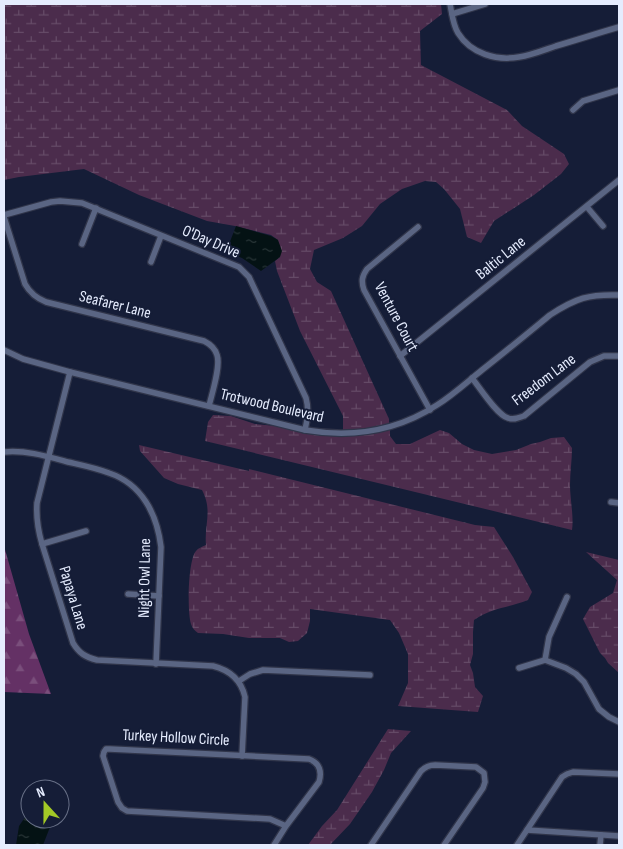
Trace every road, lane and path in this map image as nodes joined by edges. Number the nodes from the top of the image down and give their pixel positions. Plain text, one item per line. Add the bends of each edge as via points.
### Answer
1 (450, 4) edge
2 (485, 4) edge
3 (452, 14) junction
4 (619, 27) edge
5 (619, 90) edge
6 (573, 110) dead end
7 (619, 180) edge
8 (587, 207) junction
9 (96, 208) junction
10 (4, 216) edge
11 (603, 226) dead end
12 (418, 227) dead end
13 (161, 236) junction
14 (82, 244) dead end
15 (151, 262) dead end
16 (619, 294) edge
17 (4, 350) edge
18 (400, 356) junction
19 (619, 356) edge
20 (70, 372) junction
21 (472, 378) junction
22 (208, 406) junction
23 (430, 410) junction
24 (305, 430) junction
25 (4, 452) edge
26 (49, 456) junction
27 (610, 502) dead end
28 (619, 503) edge
29 (86, 531) dead end
30 (42, 544) junction
31 (128, 594) dead end
32 (159, 596) junction
33 (566, 597) dead end
34 (545, 660) junction
35 (156, 664) junction
36 (519, 668) dead end
37 (370, 676) dead end
38 (239, 681) junction
39 (619, 722) edge
40 (242, 756) junction
41 (619, 774) edge
42 (286, 826) junction
43 (527, 830) junction
44 (601, 835) junction
45 (619, 836) edge
46 (274, 845) edge
47 (371, 845) edge
48 (444, 845) edge
49 (517, 845) edge
50 (600, 845) edge

1 - 3 street
2 - 3 street
3 - 4 street via 458,33 465,42 489,56 502,58 520,57
5 - 6 street via 582,102
7 - 8 street, Baltic Lane
8 - 11 street
8 - 18 street, Baltic Lane
9 - 10 street, O'Day Drive via 60,201
9 - 13 street, O'Day Drive
9 - 14 street
10 - 22 street, Seafarer Lane via 28,291 40,300 204,341 213,347 218,364
12 - 18 street, Venture Court via 362,276 364,290
13 - 15 street
13 - 24 street, O'Day Drive via 239,267 249,277 306,398 308,416
16 - 21 street, Trotwood Boulevard via 590,296 566,305
17 - 20 street, Trotwood Boulevard via 23,359
18 - 23 street, Venture Court
19 - 21 street, Freedom Lane via 604,356 590,362 517,419 498,412
20 - 22 street, Trotwood Boulevard
20 - 26 street, Papaya Lane
21 - 23 street, Trotwood Boulevard
22 - 24 street, Trotwood Boulevard
23 - 24 street, Trotwood Boulevard via 374,431 326,433
25 - 26 street, Night Owl Lane
26 - 30 street, Papaya Lane via 37,503 36,516
26 - 32 street, Night Owl Lane via 110,473 126,481 147,503 157,524 161,547
27 - 28 street
29 - 30 street
30 - 35 street, Papaya Lane via 77,650 97,660
31 - 32 street
32 - 35 street, Night Owl Lane
33 - 34 street via 549,638
34 - 36 street
34 - 39 street via 576,674 599,709
35 - 38 street, Papaya Lane via 212,666 230,673
37 - 38 street via 263,670
38 - 40 street via 245,696
40 - 42 street, Turkey Hollow Circle via 309,759 317,764 321,773 319,782
40 - 42 street, Turkey Hollow Circle via 110,749 106,749 103,756 118,802 127,811 270,818
41 - 43 street via 573,772 562,777
42 - 46 street
43 - 44 street
43 - 49 street
44 - 45 street
44 - 50 street
47 - 48 street via 424,768 429,765 476,767 484,773 483,788

